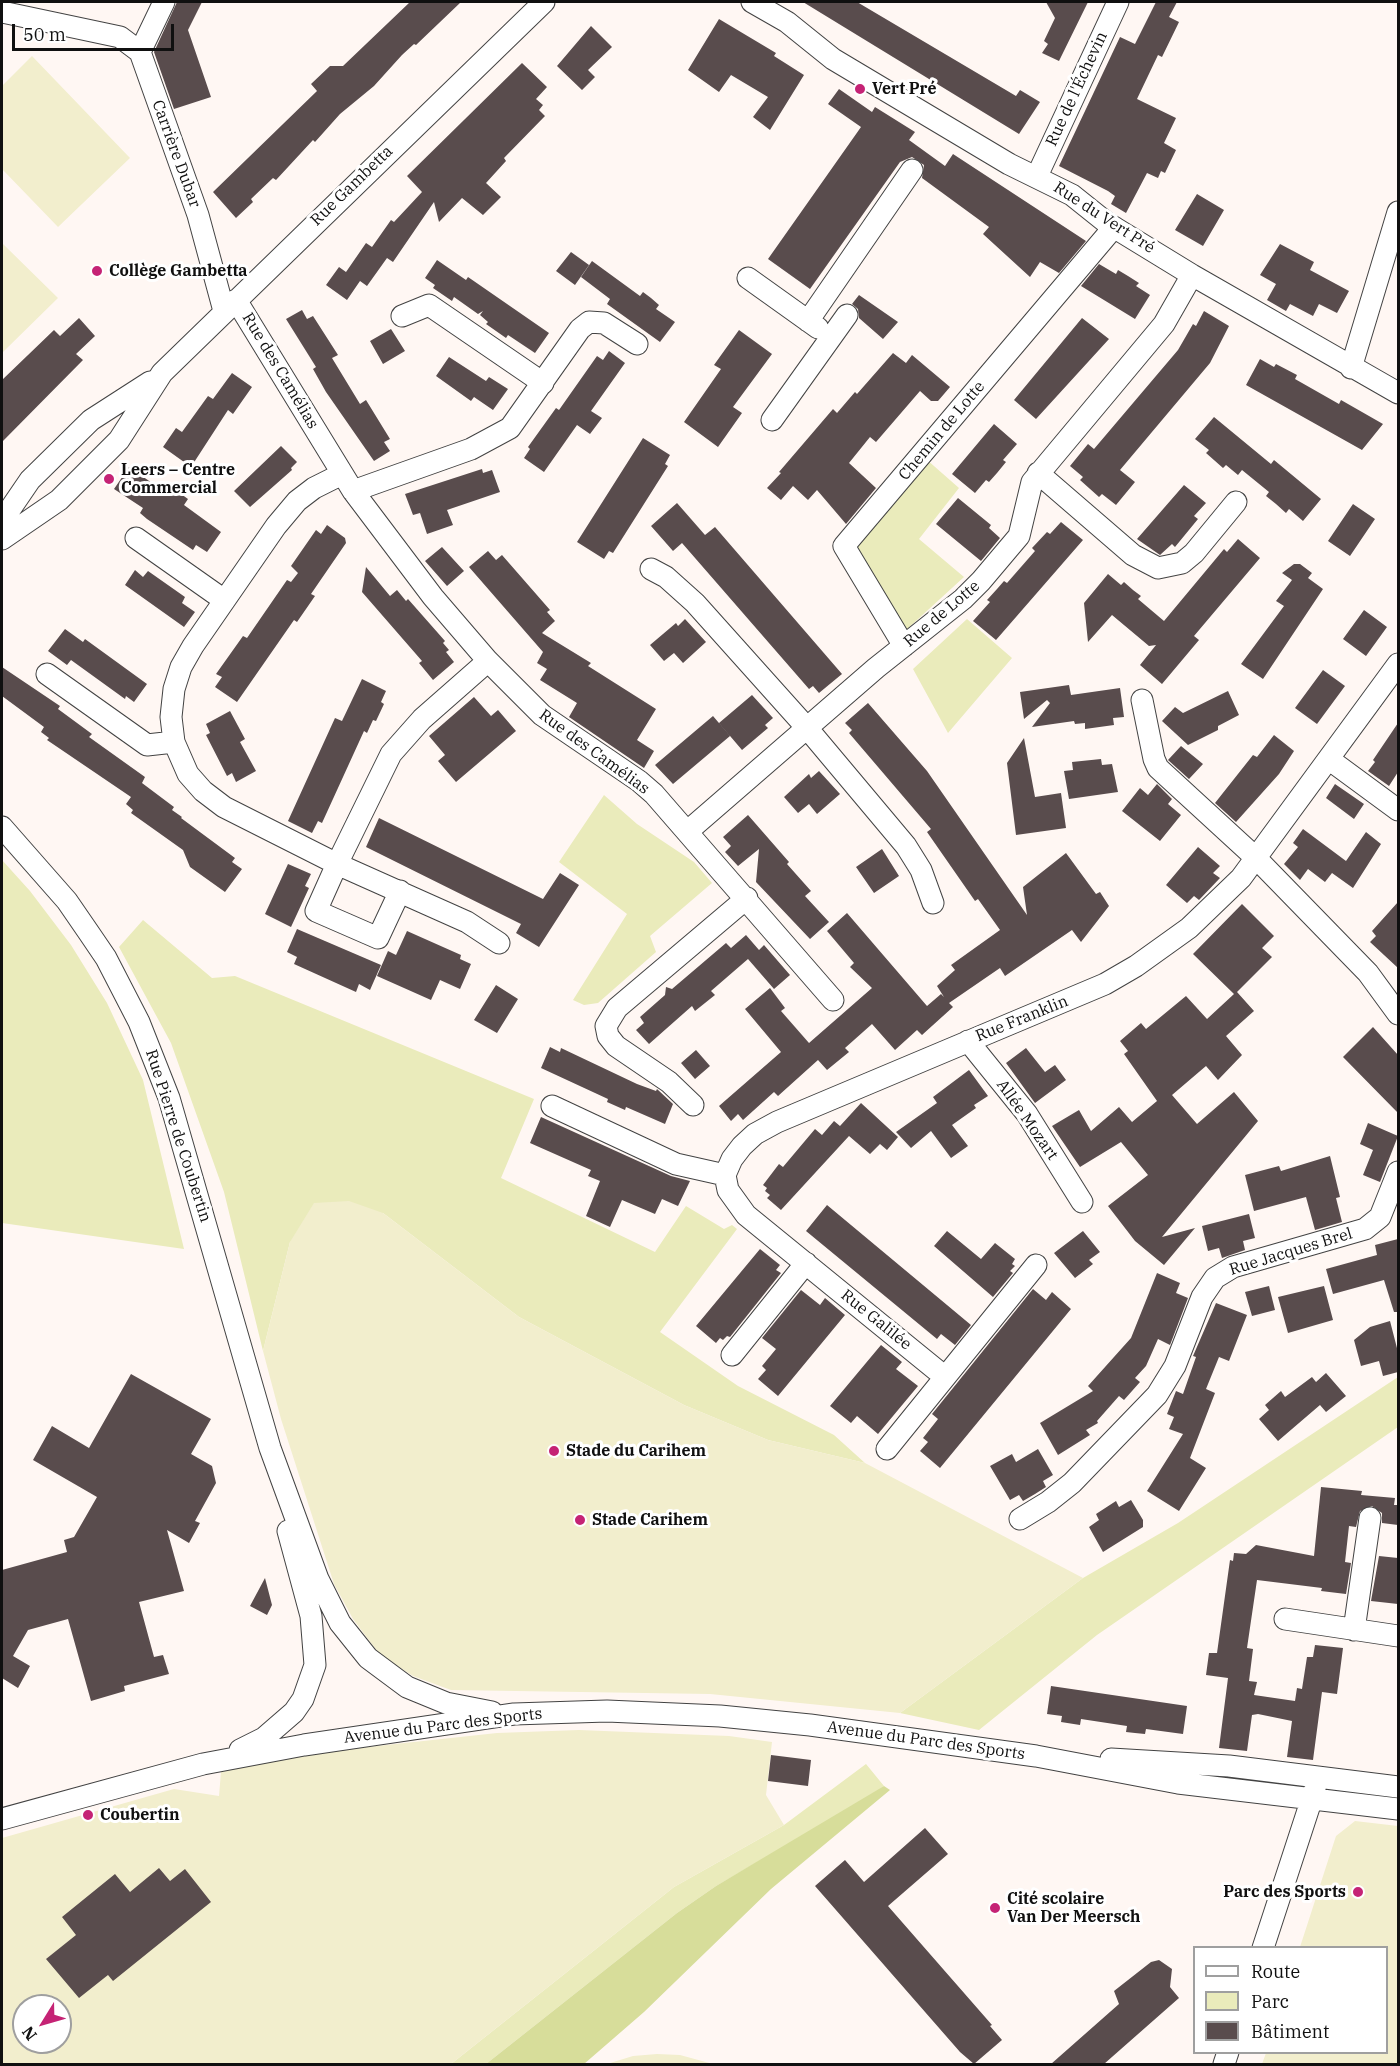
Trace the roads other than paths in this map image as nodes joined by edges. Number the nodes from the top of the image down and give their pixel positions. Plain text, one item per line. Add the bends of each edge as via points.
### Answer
1 (164, 2) edge
2 (544, 2) edge
3 (752, 2) edge
4 (1118, 2) edge
5 (2, 12) edge
6 (140, 52) junction
7 (912, 171) dead end
8 (1036, 176) junction
9 (1398, 212) edge
10 (1114, 227) junction
11 (1192, 275) junction
12 (748, 278) dead end
13 (230, 305) junction
14 (847, 315) dead end
15 (402, 316) dead end
16 (808, 321) junction
17 (831, 337) junction
18 (637, 344) dead end
19 (1351, 368) junction
20 (162, 373) junction
21 (543, 383) junction
22 (1398, 393) edge
23 (772, 420) dead end
24 (1038, 473) junction
25 (348, 482) junction
26 (1236, 502) dead end
27 (2, 521) edge
28 (136, 538) dead end
29 (2, 539) edge
30 (651, 569) dead end
31 (224, 600) junction
32 (903, 646) junction
33 (488, 661) junction
34 (1398, 664) edge
35 (47, 674) dead end
36 (1142, 700) dead end
37 (807, 728) junction
38 (174, 742) junction
39 (1330, 759) junction
40 (1398, 810) edge
41 (2, 827) edge
42 (688, 831) junction
43 (1256, 858) junction
44 (337, 864) junction
45 (400, 891) junction
46 (747, 898) junction
47 (933, 903) dead end
48 (499, 943) dead end
49 (833, 1000) dead end
50 (1398, 1014) edge
51 (968, 1041) junction
52 (693, 1105) dead end
53 (552, 1106) dead end
54 (1398, 1172) edge
55 (725, 1175) junction
56 (1082, 1202) dead end
57 (806, 1263) junction
58 (1036, 1265) dead end
59 (732, 1355) dead end
60 (945, 1377) junction
61 (270, 1448) junction
62 (887, 1449) dead end
63 (1370, 1518) dead end
64 (1020, 1519) dead end
65 (1285, 1619) dead end
66 (1354, 1630) junction
67 (1398, 1636) edge
68 (514, 1714) junction
69 (1036, 1756) junction
70 (202, 1764) junction
71 (1317, 1776) junction
72 (1398, 1787) edge
73 (1312, 1800) junction
74 (1398, 1809) edge
75 (2, 1819) edge
76 (1263, 1946) edge

1 - 6 street
2 - 13 street, Rue Gambetta
3 - 8 street, Rue du Vert Pré via 787,22 833,59 1009,164
4 - 8 street, Rue de l'Échevin
5 - 6 street via 120,37
6 - 13 street, Carrière Dubar
7 - 16 street
8 - 10 street, Rue du Vert Pré via 1072,195
9 - 19 street
10 - 11 street, Rue du Vert Pré
10 - 32 street, Chemin de Lotte via 844,546
11 - 19 street, Rue du Vert Pré
11 - 24 street, Rue de Lotte via 1164,324
12 - 16 street
13 - 20 street, Rue Gambetta
13 - 25 street, Rue des Camélias
14 - 17 street
15 - 21 street via 429,305
16 - 17 street
17 - 23 street
18 - 21 street via 604,323 589,322
19 - 22 street, Rue du Vert Pré
20 - 27 street, Rue Gambetta via 91,420 30,480
20 - 29 street, Rue Gambetta via 119,440 53,505
21 - 25 street via 510,428 494,438 471,449
24 - 26 street via 1133,555 1158,568 1182,563
24 - 32 street, Rue de Lotte via 1028,490 1022,529 1012,545 971,592
25 - 31 street via 314,488 297,501
25 - 33 street, Rue des Camélias via 408,565
28 - 31 street
30 - 37 street via 695,603
31 - 38 street via 181,667 171,717
32 - 37 street, Rue de Lotte
33 - 42 street, Rue des Camélias via 542,716 639,781
33 - 44 street via 422,719 391,754
34 - 39 street, Rue Franklin
35 - 38 street via 147,745
36 - 43 street via 1158,768
37 - 42 street, Rue de Lotte
37 - 47 street via 906,846 921,870
38 - 44 street via 188,774 224,807
39 - 40 street
39 - 43 street, Rue Franklin
41 - 61 street, Rue Pierre de Coubertin via 78,917 106,958 140,1022 169,1098
42 - 46 street, Rue des Camélias
43 - 50 street via 1368,973
43 - 51 street, Rue Franklin via 1202,917 1136,966 1105,984
44 - 45 street
44 - 45 street via 316,911 378,938
45 - 48 street via 467,922
46 - 49 street, Rue des Camélias
46 - 52 street via 617,1008 606,1026 616,1046 669,1082
51 - 55 street, Rue Franklin via 763,1130 742,1146
51 - 56 street, Allée Mozart via 1027,1114
53 - 55 street via 676,1164
54 - 64 street, Rue Jacques Brel via 1380,1217 1365,1229 1233,1267 1215,1278 1202,1297 1171,1376 1158,1395 1072,1483
55 - 57 street, Rue Galilée via 728,1190 746,1215
57 - 59 street
57 - 60 street, Rue Galilée
58 - 60 street
60 - 62 street
61 - 68 street, Rue Pierre de Coubertin via 318,1579 353,1642 385,1672 426,1696 468,1709
61 - 70 street, Rue Pierre de Coubertin via 311,1616 315,1665 303,1699 281,1725 247,1747
63 - 66 street
65 - 66 street
66 - 67 street
68 - 69 street, Avenue du Parc des Sports via 607,1711 720,1716
68 - 70 street, Avenue du Parc des Sports via 351,1737
69 - 71 street, Avenue du Parc des Sports via 1229,1766
69 - 73 street, Avenue du Parc des Sports via 1149,1778
70 - 75 street, Avenue du Parc des Sports
71 - 72 street, Avenue du Parc des Sports
71 - 73 street
73 - 74 street, Avenue du Parc des Sports
73 - 76 street

